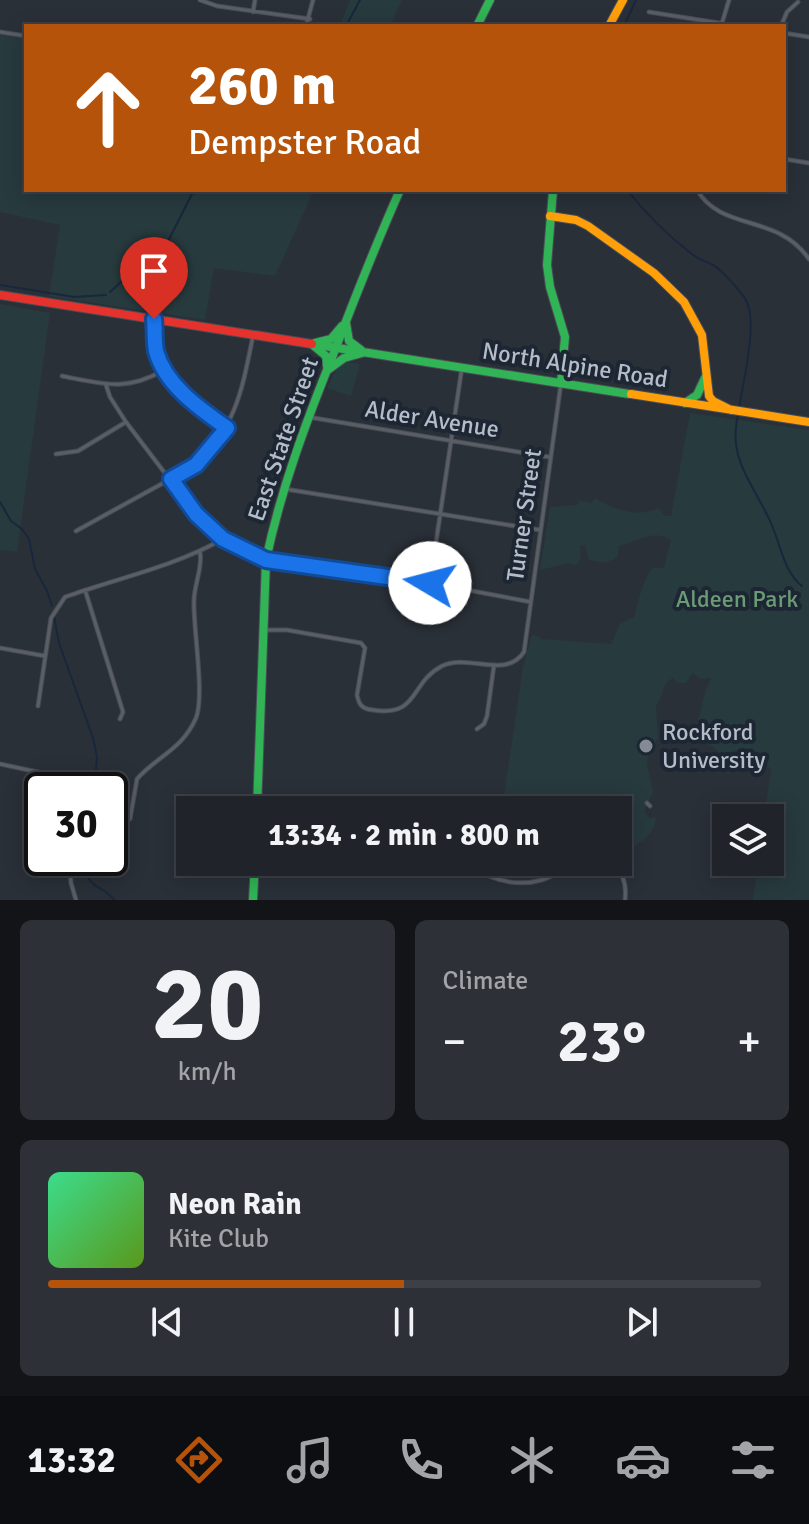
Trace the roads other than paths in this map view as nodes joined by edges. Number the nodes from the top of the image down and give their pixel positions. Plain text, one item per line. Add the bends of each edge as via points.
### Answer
1 (200, 0) edge
2 (255, 0) edge
3 (313, 0) edge
4 (490, 0) edge
5 (623, 0) edge
6 (729, 0) edge
7 (798, 2) edge
8 (253, 12) junction
9 (649, 12) dead end
10 (310, 19) junction
11 (307, 24) edge
12 (478, 24) edge
13 (610, 24) edge
14 (722, 24) joint
15 (782, 24) edge
16 (0, 32) edge
17 (786, 33) edge
18 (24, 36) edge
19 (809, 37) edge
20 (786, 159) edge
21 (809, 163) edge
22 (399, 192) edge
23 (553, 192) edge
24 (699, 192) edge
25 (550, 216) junction
26 (809, 247) edge
27 (803, 250) junction
28 (809, 259) edge
29 (0, 295) edge
30 (154, 319) junction
31 (345, 322) junction
32 (253, 336) junction
33 (309, 344) junction
34 (335, 348) junction
35 (366, 352) junction
36 (462, 367) junction
37 (164, 370) junction
38 (326, 373) junction
39 (62, 376) dead end
40 (705, 377) junction
41 (561, 383) junction
42 (106, 385) junction
43 (685, 403) junction
44 (731, 410) junction
45 (308, 417) junction
46 (126, 422) junction
47 (809, 422) edge
48 (227, 428) junction
49 (450, 441) junction
50 (56, 454) dead end
51 (550, 457) junction
52 (171, 479) junction
53 (281, 489) junction
54 (440, 514) junction
55 (540, 530) junction
56 (76, 531) dead end
57 (223, 539) junction
58 (200, 552) junction
59 (266, 560) junction
60 (430, 583) junction
61 (85, 590) junction
62 (531, 602) junction
63 (263, 630) junction
64 (0, 648) edge
65 (45, 656) junction
66 (494, 665) junction
67 (38, 706) dead end
68 (120, 719) dead end
69 (477, 729) dead end
70 (0, 764) edge
71 (38, 772) edge
72 (257, 796) edge
73 (130, 819) dead end
74 (70, 876) edge
75 (254, 876) edge
76 (489, 876) edge
77 (550, 876) edge
78 (623, 876) edge
79 (76, 900) edge
80 (253, 900) edge
81 (625, 900) edge

1 - 8 street
2 - 8 street
3 - 10 street
4 - 12 main road
5 - 13 main road
6 - 14 street
7 - 15 street
8 - 10 street
9 - 14 street
10 - 11 street
16 - 18 street
17 - 19 street
20 - 21 street
22 - 31 main road, East State Street
23 - 25 main road
24 - 27 street via 713,209 780,232
25 - 40 main road via 588,226 679,294 702,333
25 - 41 main road via 547,265 565,337
26 - 27 street
27 - 28 street
29 - 30 main road, North Alpine Road
30 - 32 main road, North Alpine Road
30 - 37 street
31 - 33 main road via 331,339
31 - 34 main road, East State Street
31 - 35 main road via 349,341
32 - 33 main road, North Alpine Road
32 - 48 street
33 - 34 main road, North Alpine Road
33 - 38 main road via 326,356
34 - 35 main road, North Alpine Road
34 - 38 main road, East State Street
35 - 36 main road, North Alpine Road
35 - 38 main road via 344,358
36 - 41 main road, North Alpine Road
36 - 49 street
37 - 42 street via 144,382
37 - 48 street
38 - 45 main road, East State Street
39 - 42 street
40 - 43 main road via 697,395
40 - 44 main road via 709,396
41 - 43 main road, North Alpine Road
41 - 51 street, Turner Street
42 - 46 street
43 - 44 main road, North Alpine Road
44 - 47 main road, North Alpine Road
45 - 49 street, Alder Avenue
45 - 53 main road, East State Street
46 - 50 street via 78,451
46 - 52 street
48 - 52 street via 196,465
49 - 51 street, Alder Avenue
49 - 54 street
51 - 55 street, Turner Street
52 - 56 street
52 - 57 street via 196,514
53 - 54 street
53 - 59 main road, East State Street
54 - 55 street
54 - 60 street
55 - 62 street, Turner Street
57 - 58 street
57 - 59 street
58 - 61 street
58 - 73 street via 194,598 196,717 175,749 137,779
59 - 60 street
59 - 63 main road, East State Street
60 - 62 street
61 - 65 street via 57,605
61 - 68 street via 123,712
62 - 66 street, Turner Street via 524,652 513,664
63 - 66 street via 361,643 365,648 357,695 366,709 403,708 426,678 445,665
63 - 72 main road, East State Street
64 - 65 street
65 - 67 street
66 - 69 street via 487,716
70 - 71 street
74 - 79 street
75 - 80 main road
76 - 77 street via 516,883
78 - 81 street

